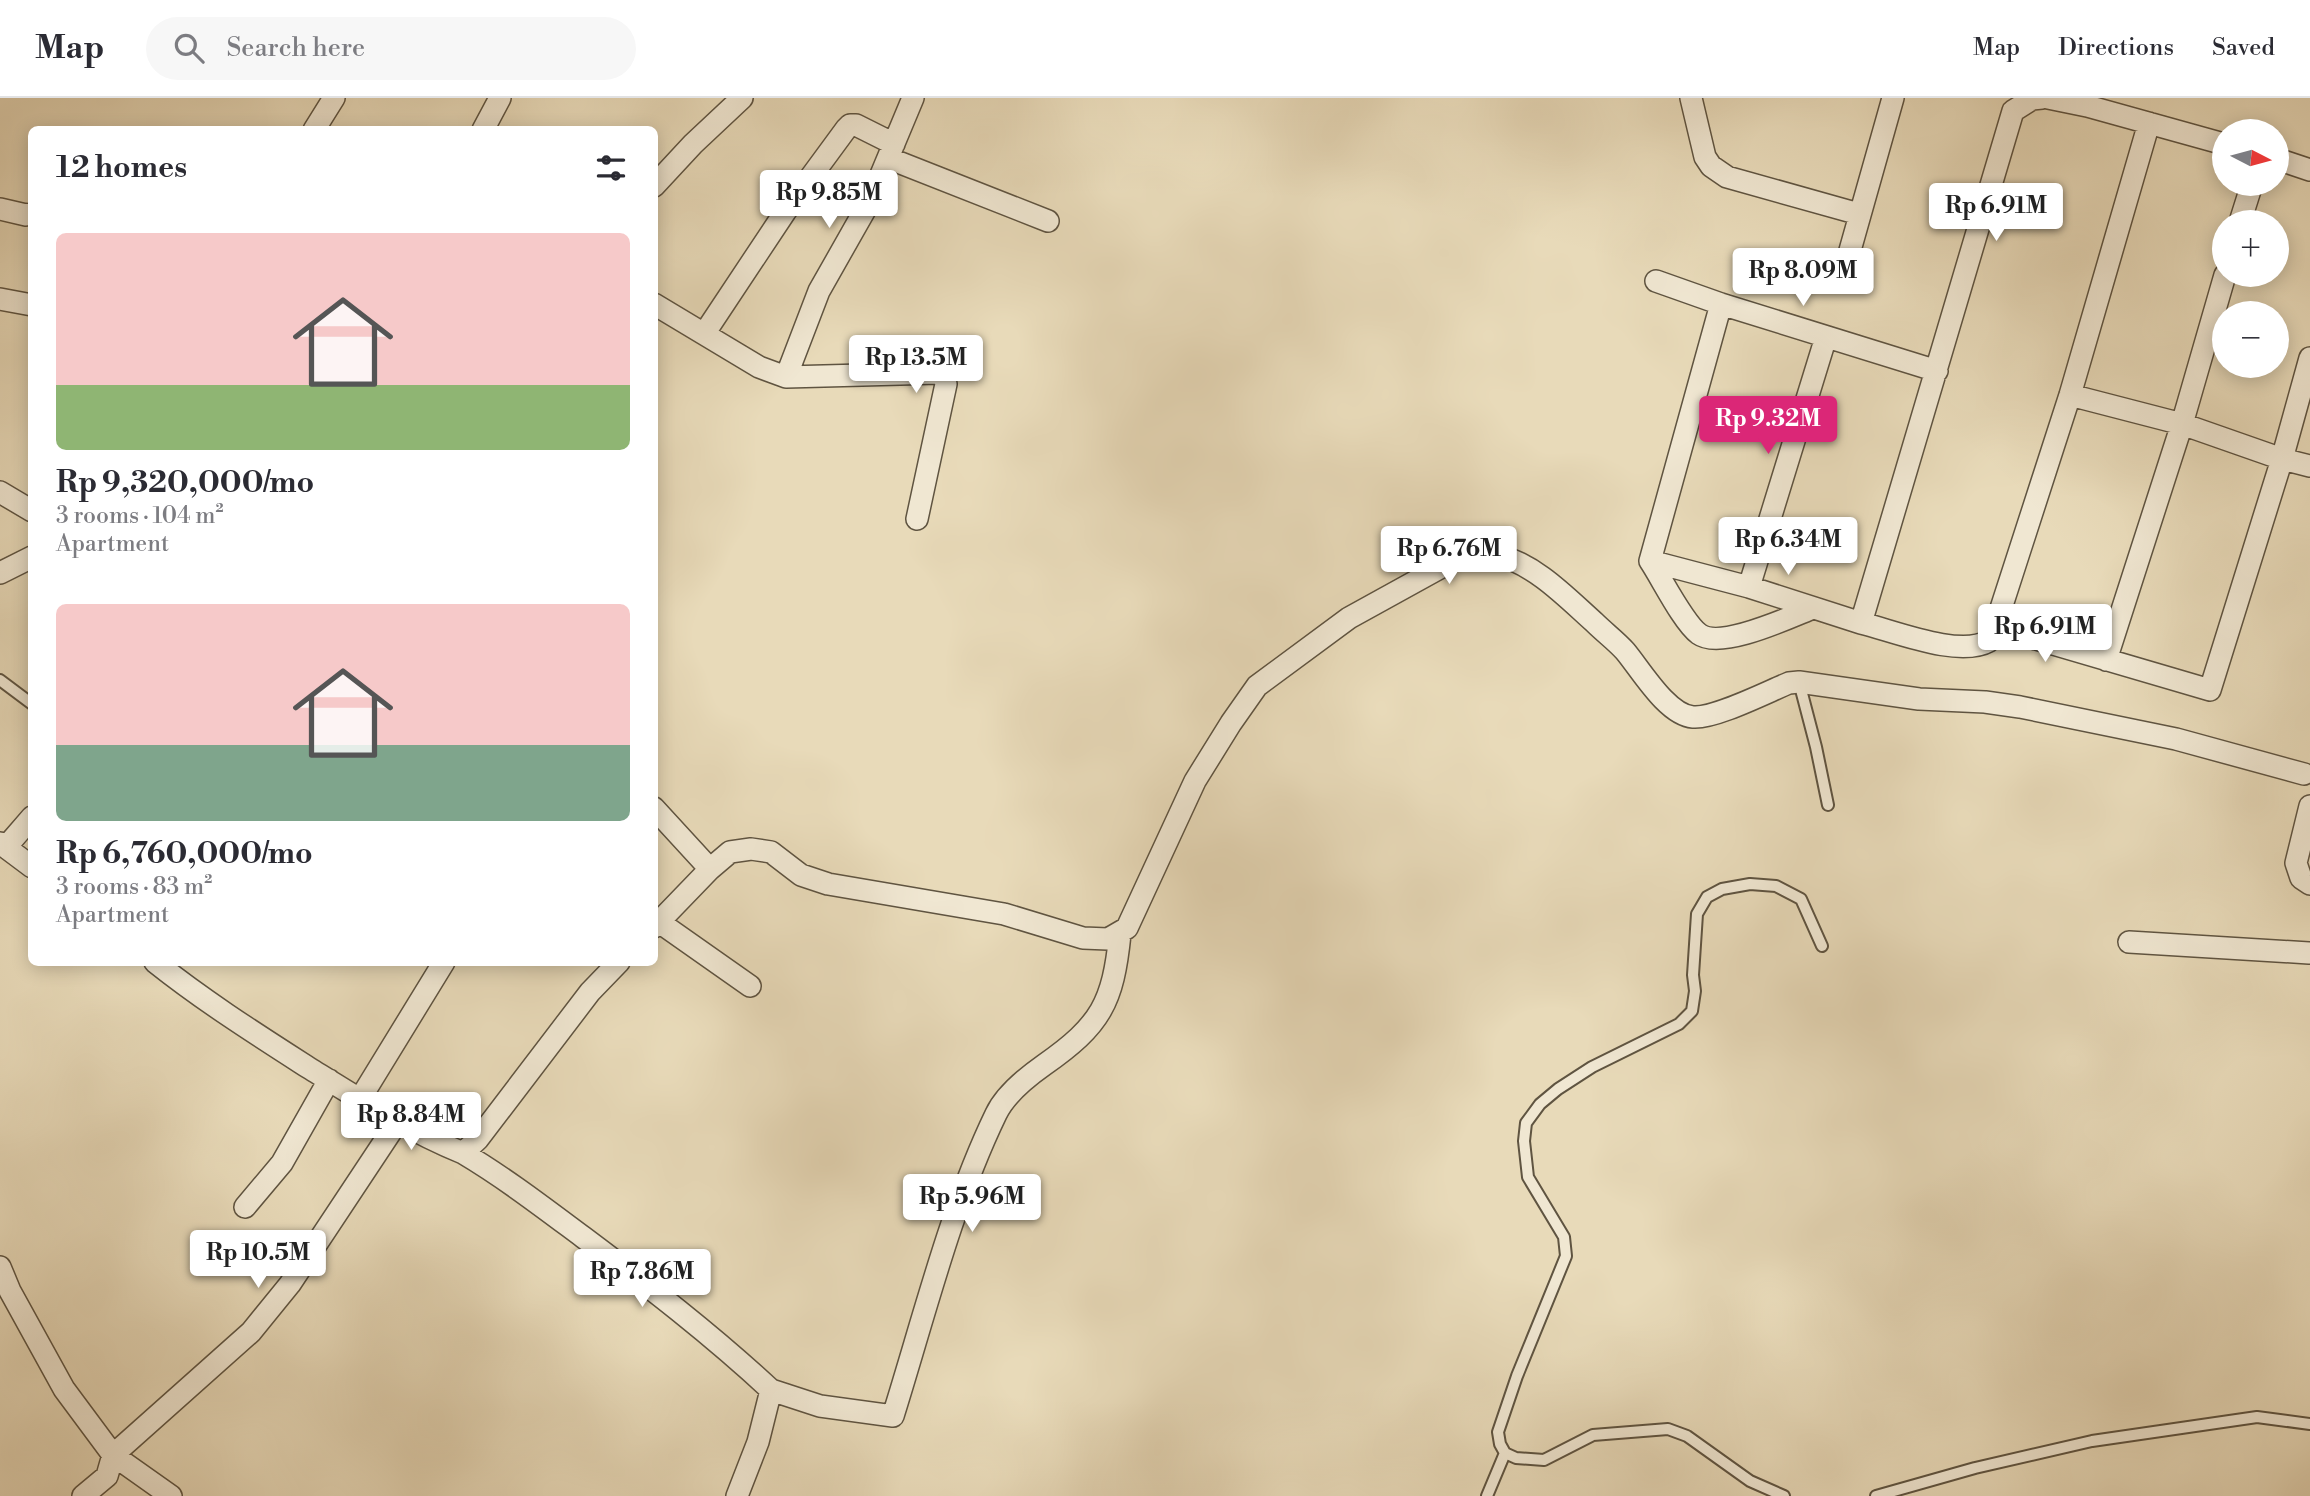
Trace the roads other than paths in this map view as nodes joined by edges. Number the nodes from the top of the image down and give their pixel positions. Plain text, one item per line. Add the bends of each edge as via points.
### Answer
1 (334, 98) edge
2 (500, 98) edge
3 (742, 98) edge
4 (913, 98) edge
5 (1691, 98) edge
6 (1893, 98) edge
7 (2042, 98) edge
8 (2048, 98) edge
9 (2088, 102) edge
10 (2149, 123) junction
11 (316, 126) edge
12 (485, 126) edge
13 (2212, 141) edge
14 (891, 151) junction
15 (2289, 163) edge
16 (2310, 170) edge
17 (658, 182) edge
18 (0, 209) edge
19 (1859, 214) junction
20 (28, 215) edge
21 (1048, 221) dead end
22 (1847, 261) dead end
23 (1656, 281) dead end
24 (2222, 287) edge
25 (0, 299) edge
26 (28, 304) edge
27 (1721, 304) junction
28 (658, 306) edge
29 (704, 334) junction
30 (1826, 337) junction
31 (2310, 358) edge
32 (1937, 371) junction
33 (786, 377) junction
34 (2070, 396) junction
35 (2182, 424) junction
36 (2282, 459) junction
37 (2310, 466) edge
38 (0, 492) edge
39 (28, 508) edge
40 (917, 519) dead end
41 (28, 559) edge
42 (1650, 561) junction
43 (0, 573) edge
44 (1749, 587) junction
45 (1813, 608) junction
46 (1861, 622) junction
47 (1995, 628) junction
48 (2106, 660) junction
49 (0, 680) edge
50 (1799, 682) junction
51 (28, 701) edge
52 (2308, 770) edge
53 (1828, 805) dead end
54 (2310, 806) edge
55 (658, 812) edge
56 (28, 821) edge
57 (3, 845) edge
58 (28, 864) edge
59 (710, 869) junction
60 (2310, 884) edge
61 (658, 924) edge
62 (658, 926) edge
63 (1120, 933) junction
64 (2129, 942) dead end
65 (1822, 946) dead end
66 (2310, 957) edge
67 (160, 966) edge
68 (442, 966) edge
69 (615, 966) edge
70 (750, 986) dead end
71 (329, 1080) junction
72 (360, 1099) junction
73 (398, 1121) junction
74 (464, 1153) junction
75 (245, 1207) dead end
76 (0, 1267) edge
77 (771, 1390) junction
78 (2310, 1424) edge
79 (1505, 1453) junction
80 (113, 1455) junction
81 (83, 1496) edge
82 (170, 1496) edge
83 (737, 1496) edge
84 (1487, 1496) edge
85 (1784, 1496) edge
86 (1876, 1496) edge

1 - 11 street
2 - 12 street
3 - 17 street
4 - 14 street
5 - 19 street via 1705,157 1717,171
6 - 19 street
7 - 32 street via 2013,111
8 - 9 street
9 - 10 street
10 - 13 street
10 - 34 street
14 - 21 street
14 - 29 street via 850,125
14 - 33 street via 870,201 819,291
15 - 16 street
18 - 20 street
19 - 22 street
23 - 27 street
24 - 35 street
25 - 26 street
27 - 30 street
27 - 42 street
28 - 29 street
29 - 33 street via 759,368
30 - 32 street
30 - 44 street
31 - 36 street
32 - 46 street
33 - 40 street via 938,373 944,377
34 - 35 street
34 - 47 street
35 - 36 street
35 - 48 street
36 - 37 street
36 - 48 street via 2210,690
38 - 39 street
41 - 43 street
42 - 44 street
42 - 45 street via 1683,614 1706,637 1723,639
44 - 45 street
45 - 46 street
46 - 47 street via 1972,648 1989,641
47 - 48 street
49 - 51 lane
50 - 52 street via 2020,707
50 - 53 lane
50 - 63 street via 1710,715 1680,713 1622,648 1557,589 1496,554 1456,559 1349,618 1257,686 1195,781 1128,928
54 - 60 street via 2296,863 2301,878
55 - 59 street
56 - 57 street
57 - 58 street
59 - 61 street
59 - 63 street via 730,852 771,852 801,875 828,884 1004,914 1083,938 1099,940
62 - 70 street
63 - 77 street via 1112,986 1095,1021 1074,1043 1027,1077 998,1110 968,1178 893,1416 820,1406
64 - 66 street
65 - 79 lane via 1801,899 1776,886 1750,884 1707,897 1697,914 1692,1011 1679,1024 1558,1089 1539,1104 1526,1123 1528,1177 1564,1237 1566,1256 1499,1432
67 - 71 street via 206,1002
68 - 72 street
69 - 74 street
71 - 72 street
71 - 75 street via 282,1163
72 - 73 street
73 - 74 street
73 - 80 street via 290,1284 251,1332
74 - 77 street via 625,1268
76 - 80 street via 64,1389
77 - 83 street via 758,1442
78 - 86 lane via 2256,1417 2092,1441
79 - 84 lane
79 - 85 lane via 1544,1460 1593,1435 1668,1429 1687,1436 1750,1481
80 - 81 street via 107,1476
80 - 82 street

